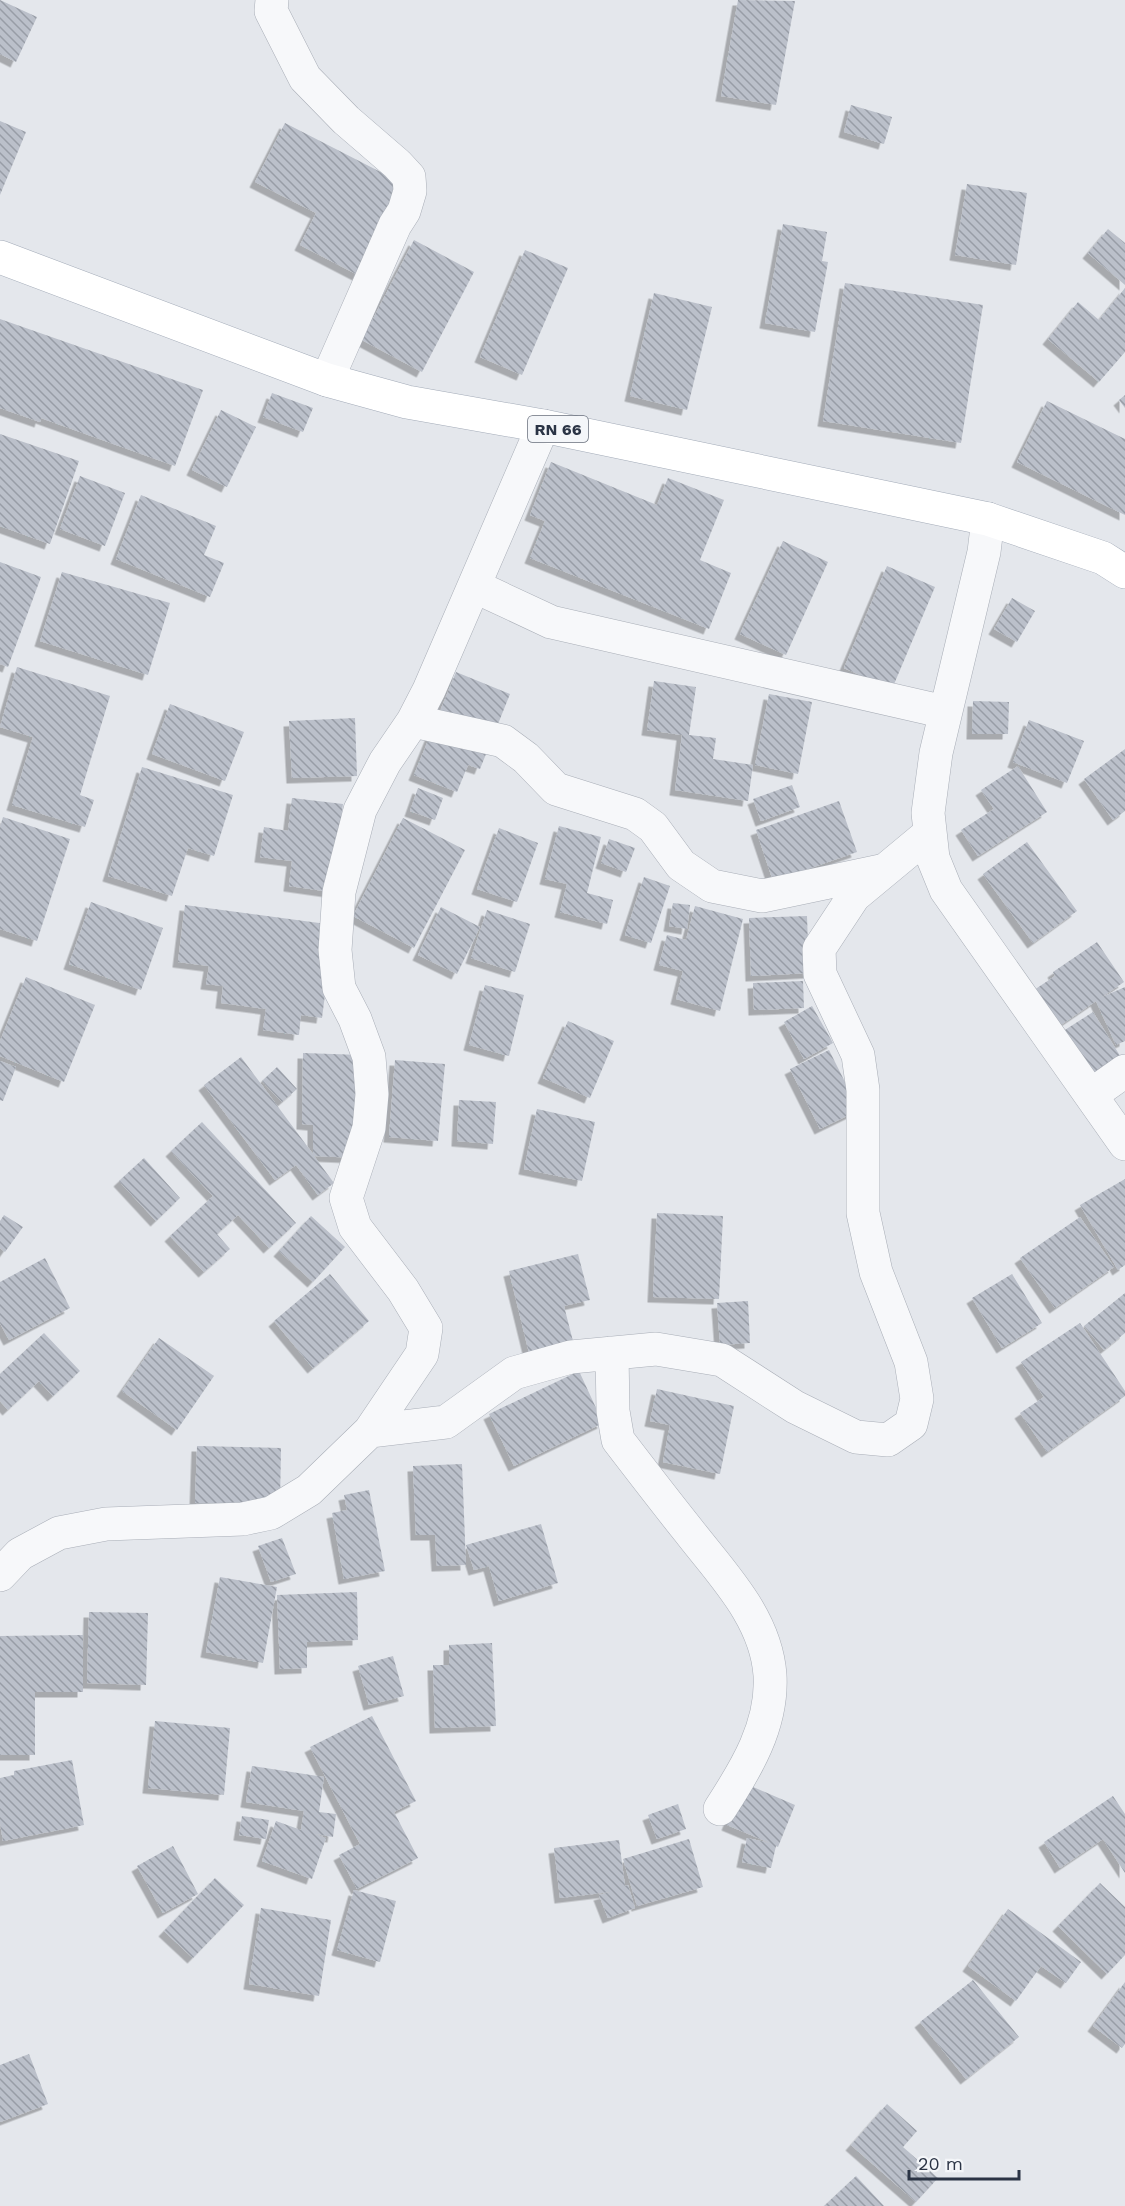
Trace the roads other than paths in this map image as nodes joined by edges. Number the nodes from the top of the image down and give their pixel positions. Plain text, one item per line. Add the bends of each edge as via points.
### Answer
1 (272, 0) edge
2 (0, 257) edge
3 (327, 380) junction
4 (543, 426) junction
5 (988, 519) junction
6 (1125, 572) edge
7 (474, 586) junction
8 (945, 712) junction
9 (413, 721) junction
10 (930, 833) junction
11 (886, 870) junction
12 (1125, 1071) edge
13 (1091, 1095) junction
14 (1125, 1144) edge
15 (612, 1353) junction
16 (370, 1431) junction
17 (7, 1556) edge
18 (720, 1809) dead end

1 - 3 street via 271,11 305,78 409,177 410,191 404,211
2 - 3 main road, RN 66
3 - 4 main road, RN 66 via 407,402
4 - 5 main road, RN 66
4 - 7 street
5 - 6 main road, RN 66 via 1104,558
5 - 8 street via 984,552
7 - 8 street via 551,622
7 - 9 street
8 - 10 street via 928,813
9 - 11 street via 503,741 556,789 635,814 653,827 681,865 712,886 762,896
9 - 16 street via 385,762 360,810 339,892 335,950 339,988 369,1056 372,1094 369,1128 346,1198 355,1227 403,1290 426,1328 423,1354
10 - 11 street
10 - 13 street via 933,858 946,890
11 - 15 street via 854,896 819,949 819,957 820,974 858,1055 863,1090 863,1213 876,1272 911,1362 917,1399 911,1424 888,1440 856,1437 795,1407 722,1360 656,1349
12 - 13 street
13 - 14 street
15 - 16 street via 571,1357 514,1373 446,1422
15 - 18 street via 618,1440 746,1605 763,1643 770,1675 767,1711 751,1761
16 - 17 street via 309,1490 271,1513 243,1519 106,1524 59,1533

